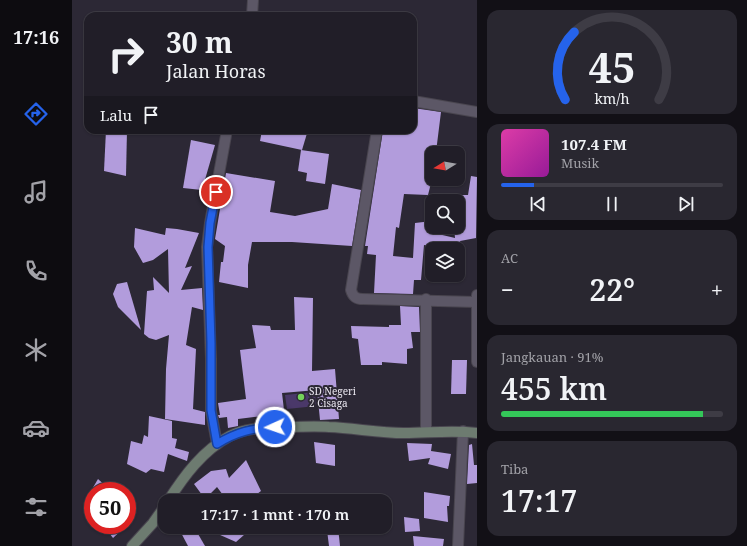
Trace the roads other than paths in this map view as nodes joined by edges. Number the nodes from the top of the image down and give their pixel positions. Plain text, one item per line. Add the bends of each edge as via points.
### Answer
1 (253, 0) edge
2 (252, 12) edge
3 (417, 102) edge
4 (477, 112) edge
5 (226, 134) edge
6 (376, 134) edge
7 (476, 298) edge
8 (426, 300) junction
9 (477, 362) edge
10 (463, 431) junction
11 (426, 432) junction
12 (477, 433) edge
13 (217, 444) junction
14 (173, 494) edge
15 (158, 516) edge
16 (132, 546) edge
17 (458, 546) edge

1 - 2 street
3 - 4 street
5 - 13 street via 208,247 211,410
6 - 8 street via 352,296 356,299
7 - 8 street
7 - 9 street
8 - 11 street
10 - 11 main road
10 - 12 main road
10 - 17 street
11 - 13 main road via 404,433 327,427 262,428 231,435
13 - 14 main road via 199,460
15 - 16 main road

